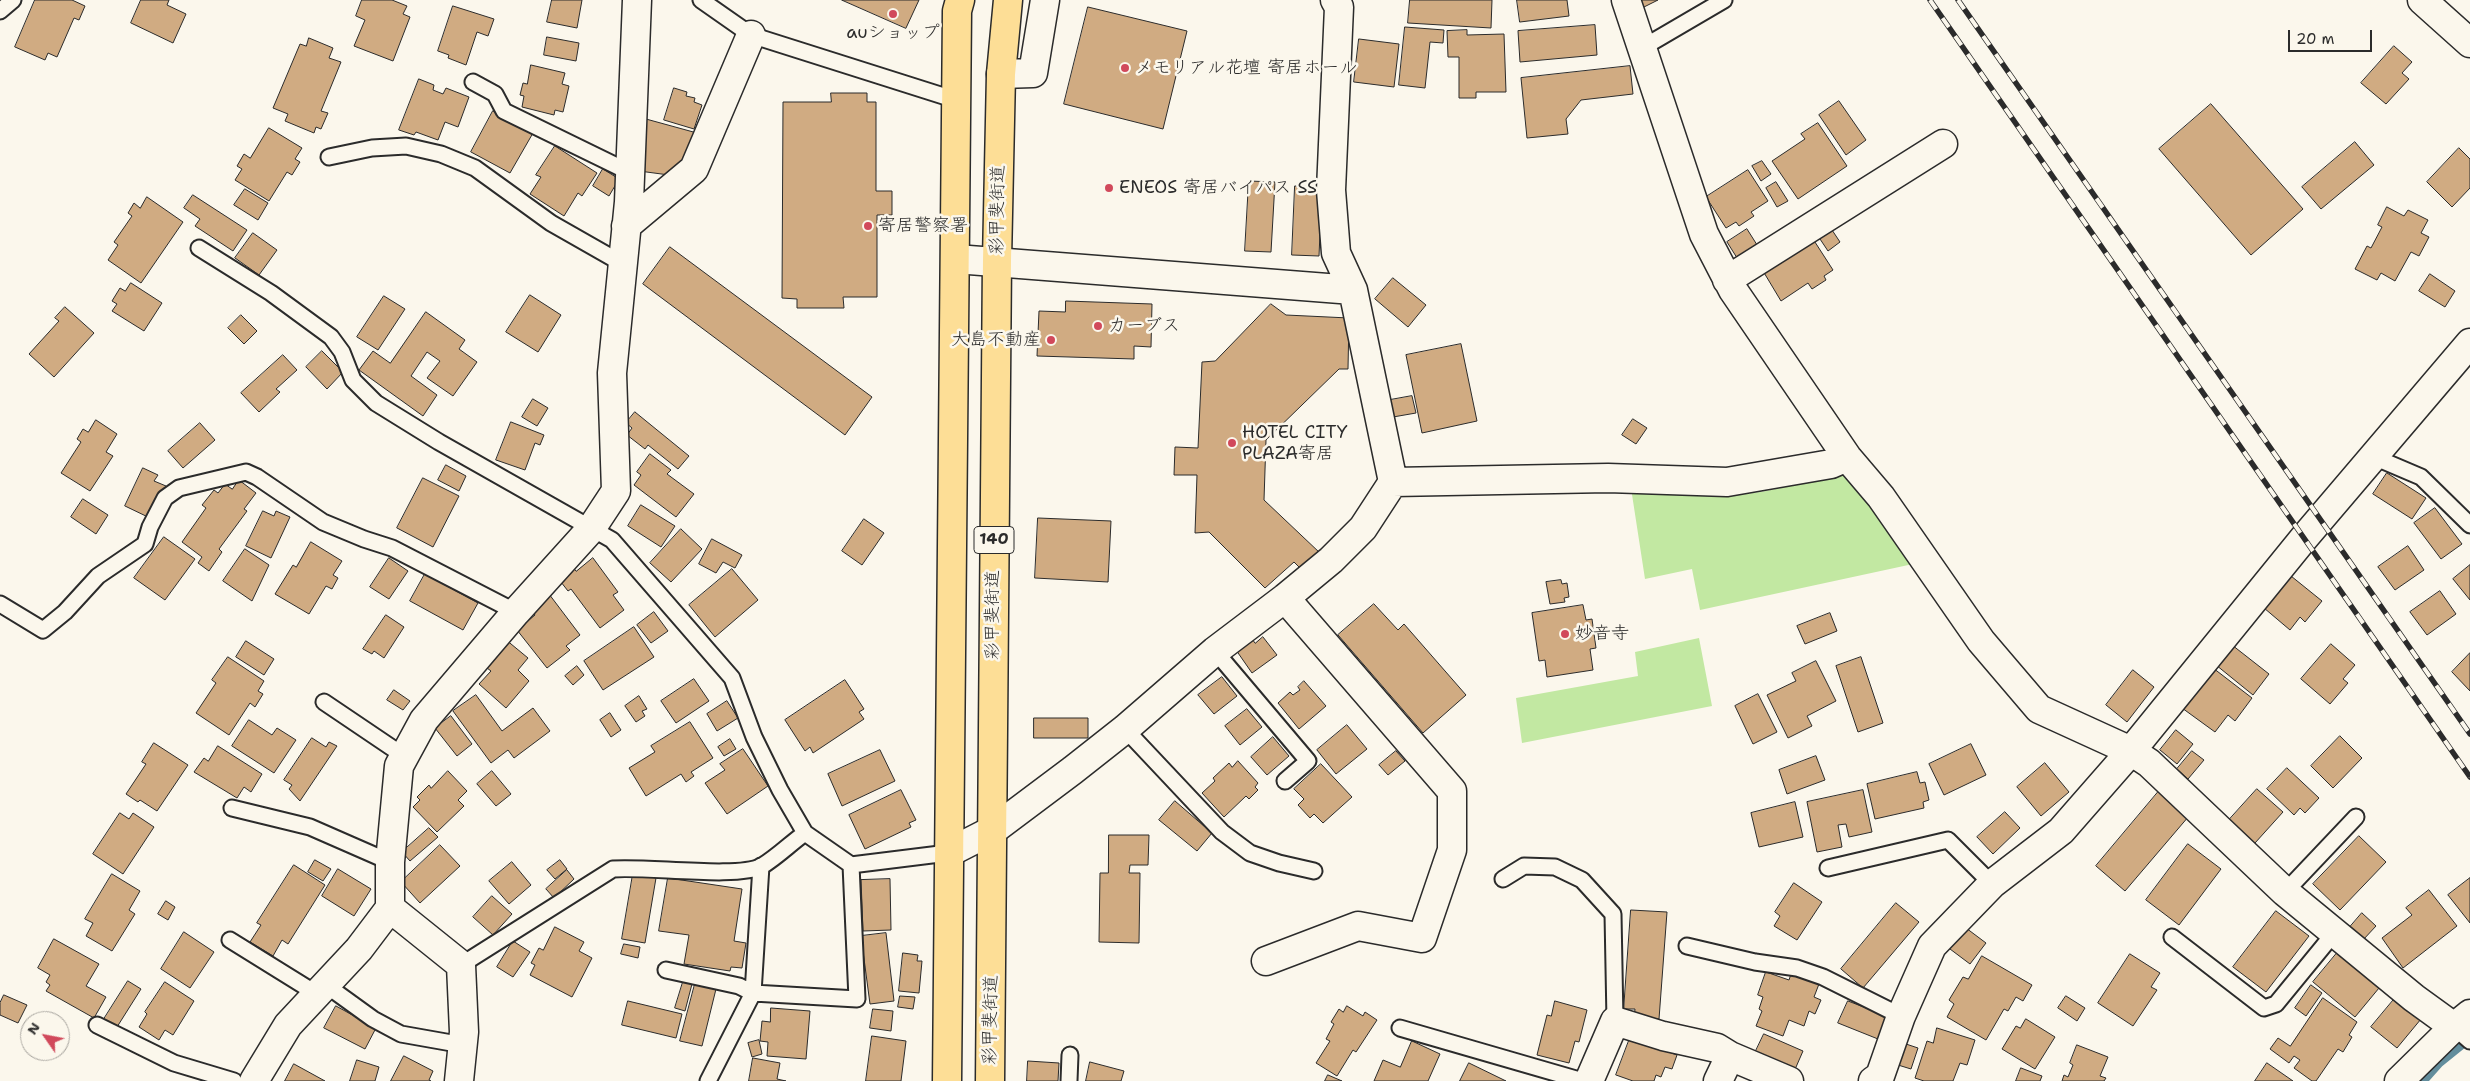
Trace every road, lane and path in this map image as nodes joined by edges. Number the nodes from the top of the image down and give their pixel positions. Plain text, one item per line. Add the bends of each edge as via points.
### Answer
1 (13, 0) edge
2 (637, 0) edge
3 (701, 0) edge
4 (1008, 0) edge
5 (1046, 0) edge
6 (1335, 0) edge
7 (1626, 0) edge
8 (1724, 0) edge
9 (2422, 0) edge
10 (958, 4) edge
11 (0, 11) edge
12 (751, 34) junction
13 (2470, 43) edge
14 (1642, 48) junction
15 (1001, 74) junction
16 (473, 82) dead end
17 (956, 100) junction
18 (1943, 144) dead end
19 (329, 157) dead end
20 (629, 172) junction
21 (626, 226) junction
22 (199, 248) dead end
23 (956, 259) junction
24 (997, 260) junction
25 (623, 264) junction
26 (1728, 280) junction
27 (1353, 290) junction
28 (2470, 343) edge
29 (1847, 457) junction
30 (2374, 457) junction
31 (1393, 482) junction
32 (2470, 524) edge
33 (591, 529) junction
34 (1286, 598) junction
35 (0, 604) edge
36 (516, 612) junction
37 (1215, 651) junction
38 (324, 702) dead end
39 (1125, 730) junction
40 (2131, 751) junction
41 (404, 756) junction
42 (1285, 782) dead end
43 (232, 808) dead end
44 (2356, 817) dead end
45 (993, 830) junction
46 (805, 833) junction
47 (948, 853) junction
48 (390, 862) junction
49 (761, 866) junction
50 (852, 866) junction
51 (1828, 868) dead end
52 (1314, 871) dead end
53 (1503, 879) dead end
54 (1992, 884) junction
55 (2285, 892) junction
56 (390, 908) junction
57 (2335, 932) junction
58 (2172, 937) dead end
59 (230, 940) dead end
60 (1687, 946) dead end
61 (1266, 961) dead end
62 (461, 965) junction
63 (666, 970) dead end
64 (321, 990) junction
65 (753, 993) junction
66 (1901, 1016) junction
67 (1615, 1021) junction
68 (97, 1025) dead end
69 (2464, 1027) edge
70 (1400, 1028) dead end
71 (463, 1045) junction
72 (1070, 1055) dead end
73 (1730, 1056) junction
74 (1880, 1079) edge
75 (234, 1081) edge
76 (254, 1081) edge
77 (459, 1081) edge
78 (708, 1081) edge
79 (948, 1081) edge
80 (990, 1081) edge
81 (1069, 1081) edge
82 (1583, 1081) edge
83 (1589, 1081) edge
84 (1718, 1081) edge
85 (1789, 1081) edge
86 (2399, 1081) edge

1 - 11 lane
2 - 20 street
3 - 12 lane
4 - 15 highway, 彩甲斐街道 / 140
5 - 15 street via 1033,73
6 - 27 street via 1339,7 1330,190 1336,252
7 - 14 street
8 - 14 lane
9 - 13 street
10 - 17 highway, 140
12 - 17 lane
12 - 21 street via 694,169
14 - 26 street via 1704,234
15 - 24 highway, 彩甲斐街道 / 140
16 - 20 lane via 495,94 504,111
17 - 23 highway, 140
18 - 26 street
19 - 25 lane via 372,148 406,146 442,154 475,168 550,223
20 - 21 street
21 - 25 street
22 - 33 lane via 271,293 331,338 342,352 353,380 376,403
23 - 24 street
23 - 47 highway, 140
24 - 27 street
24 - 45 highway, 彩甲斐街道 / 140
25 - 33 street via 612,373 616,491
26 - 29 street
27 - 31 street
28 - 30 street
29 - 31 street via 1831,464 1727,482 1608,478
29 - 40 street via 1881,497 1981,641 2039,709
30 - 32 lane via 2421,477
30 - 40 street
31 - 34 street via 1362,528 1331,560
33 - 36 street
33 - 46 lane via 612,540 732,678 754,737
34 - 37 street
34 - 61 street via 1452,791 1452,850 1422,938 1358,926
35 - 36 lane via 43,630 65,612 98,576 145,544 165,498 178,488 246,472 323,522 392,548
36 - 41 street via 424,720
37 - 39 street
37 - 42 lane via 1308,761
38 - 41 lane
39 - 45 street
39 - 52 lane via 1236,843 1250,853
40 - 54 street via 2061,831
40 - 55 street via 2149,763
41 - 48 street via 399,766
43 - 48 lane via 310,827
44 - 55 lane
45 - 47 street
45 - 80 highway, 彩甲斐街道 / 140
46 - 49 lane
46 - 50 lane
47 - 50 lane
47 - 79 highway, 140
48 - 56 street
49 - 62 lane via 736,871 613,869
49 - 65 lane
50 - 65 lane via 857,999
51 - 54 lane via 1948,840
53 - 67 lane via 1524,866 1555,867 1582,880 1613,914
54 - 66 street via 1932,946
55 - 57 street
56 - 62 street
56 - 64 street via 359,949
57 - 58 lane via 2276,1004 2264,1008
57 - 69 street
59 - 64 lane
60 - 66 lane via 1797,968 1823,977
62 - 71 street
63 - 65 lane via 739,986
64 - 71 lane via 401,1034
64 - 76 street via 288,1025
65 - 78 lane
66 - 74 street
67 - 73 street via 1717,1048
67 - 83 street
68 - 75 lane via 174,1063
69 - 86 street
70 - 82 lane
71 - 77 street
72 - 81 lane
73 - 84 street
73 - 85 street

